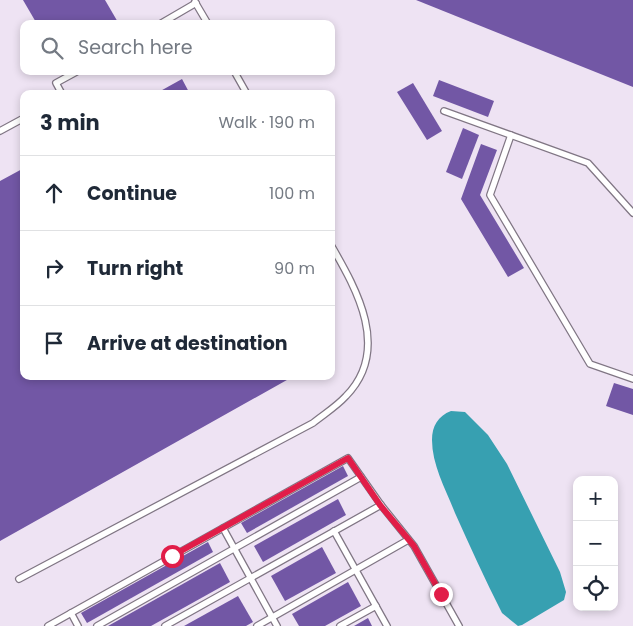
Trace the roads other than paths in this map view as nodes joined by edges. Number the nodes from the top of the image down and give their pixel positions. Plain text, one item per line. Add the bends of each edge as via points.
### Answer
1 (195, 2) edge
2 (166, 20) edge
3 (206, 20) edge
4 (71, 75) edge
5 (236, 75) edge
6 (60, 90) edge
7 (245, 90) edge
8 (444, 111) dead end
9 (20, 120) edge
10 (0, 131) edge
11 (511, 135) junction
12 (633, 213) edge
13 (335, 252) edge
14 (633, 379) edge
15 (361, 478) junction
16 (380, 505) junction
17 (223, 528) junction
18 (334, 531) junction
19 (408, 540) junction
20 (234, 549) junction
21 (356, 570) junction
22 (251, 578) junction
23 (19, 579) dead end
24 (376, 606) junction
25 (71, 613) junction
26 (272, 618) junction
27 (48, 626) edge
28 (78, 626) edge
29 (97, 626) edge
30 (165, 626) edge
31 (257, 626) edge
32 (277, 626) edge
33 (340, 626) edge
34 (387, 626) edge
35 (459, 626) edge

1 - 2 lane
1 - 3 lane
4 - 6 lane via 56,84
5 - 7 lane
8 - 11 lane
9 - 10 lane
11 - 12 lane via 588,163
11 - 14 lane via 490,196 590,364
13 - 23 lane via 355,287 368,329 363,366 347,395 313,423
15 - 16 lane
15 - 17 lane via 348,458
15 - 20 lane
16 - 18 lane
16 - 19 lane
17 - 20 lane
17 - 25 lane
18 - 21 lane
18 - 22 lane
19 - 21 lane
19 - 35 lane
20 - 22 lane
20 - 29 lane
21 - 24 lane
21 - 26 lane
22 - 26 lane
22 - 30 lane
24 - 33 lane
24 - 34 lane
25 - 27 lane
25 - 28 lane
26 - 31 lane
26 - 32 lane

